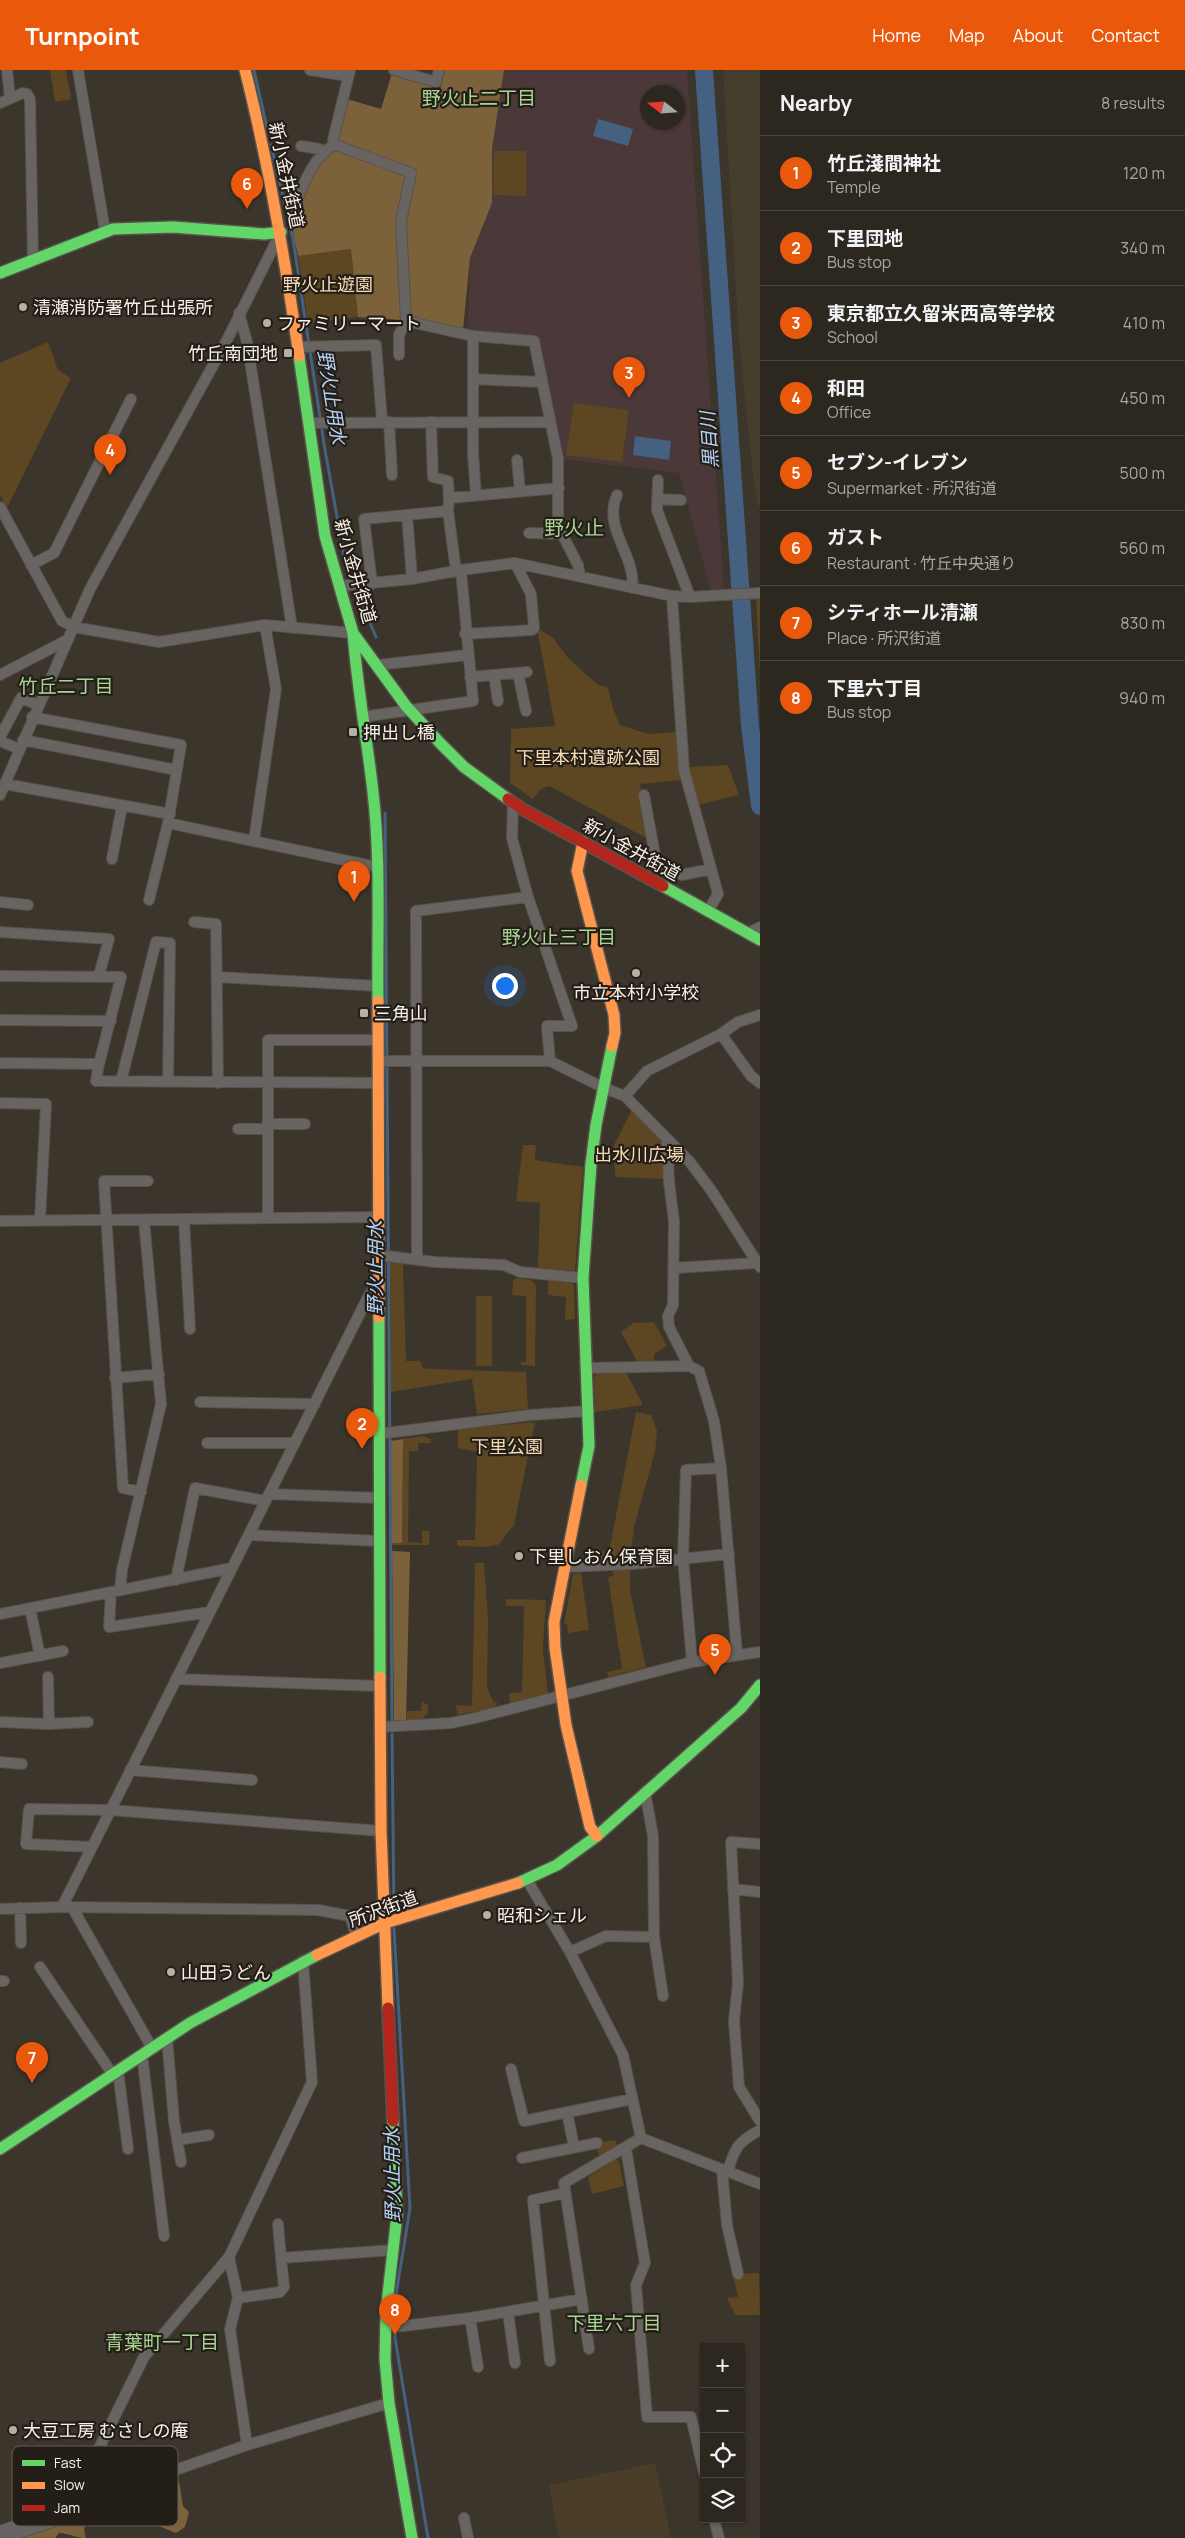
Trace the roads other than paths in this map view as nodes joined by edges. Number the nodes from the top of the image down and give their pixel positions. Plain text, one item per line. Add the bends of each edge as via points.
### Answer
1 (7, 70) edge
2 (78, 70) edge
3 (245, 70) edge
4 (310, 70) edge
5 (394, 70) edge
6 (439, 70) edge
7 (349, 73) edge
8 (10, 98) junction
9 (0, 103) edge
10 (335, 144) junction
11 (301, 146) dead end
12 (324, 153) junction
13 (293, 211) dead end
14 (105, 231) junction
15 (281, 232) junction
16 (33, 260) junction
17 (0, 273) edge
18 (239, 313) junction
19 (406, 321) junction
20 (473, 336) junction
21 (305, 347) junction
22 (399, 356) dead end
23 (473, 379) junction
24 (541, 382) junction
25 (131, 399) dead end
26 (472, 421) junction
27 (386, 422) junction
28 (431, 422) junction
29 (549, 422) junction
30 (318, 423) junction
31 (517, 460) dead end
32 (392, 475) dead end
33 (658, 480) dead end
34 (558, 488) junction
35 (520, 491) junction
36 (476, 495) junction
37 (617, 495) dead end
38 (449, 498) junction
39 (657, 499) junction
40 (681, 500) dead end
41 (0, 507) edge
42 (448, 511) junction
43 (406, 515) junction
44 (529, 533) dead end
45 (562, 534) junction
46 (515, 563) junction
47 (31, 565) junction
48 (458, 570) junction
49 (580, 576) junction
50 (412, 579) junction
51 (372, 584) junction
52 (349, 586) junction
53 (632, 588) junction
54 (760, 593) edge
55 (672, 596) junction
56 (690, 597) junction
57 (265, 625) junction
58 (74, 628) junction
59 (292, 628) junction
60 (353, 632) junction
61 (465, 634) junction
62 (67, 640) junction
63 (467, 656) junction
64 (378, 665) junction
65 (0, 675) edge
66 (494, 675) junction
67 (470, 677) junction
68 (498, 702) dead end
69 (38, 705) junction
70 (410, 710) junction
71 (526, 711) dead end
72 (32, 717) junction
73 (362, 717) junction
74 (0, 737) edge
75 (0, 741) edge
76 (21, 745) junction
77 (178, 770) junction
78 (5, 784) junction
79 (0, 795) edge
80 (644, 795) dead end
81 (513, 804) junction
82 (122, 806) junction
83 (169, 819) junction
84 (254, 840) junction
85 (583, 842) junction
86 (112, 859) dead end
87 (377, 867) junction
88 (711, 869) junction
89 (528, 896) junction
90 (150, 900) dead end
91 (0, 902) edge
92 (28, 904) dead end
93 (708, 911) junction
94 (194, 922) dead end
95 (760, 927) edge
96 (0, 932) edge
97 (748, 933) junction
98 (760, 940) edge
99 (99, 975) junction
100 (0, 976) edge
101 (218, 977) junction
102 (378, 986) junction
103 (760, 1015) edge
104 (0, 1020) edge
105 (111, 1021) junction
106 (721, 1034) junction
107 (378, 1040) junction
108 (384, 1061) junction
109 (550, 1061) junction
110 (416, 1062) junction
111 (0, 1063) edge
112 (99, 1064) junction
113 (121, 1081) junction
114 (168, 1082) junction
115 (760, 1082) edge
116 (218, 1083) junction
117 (267, 1083) junction
118 (378, 1083) junction
119 (604, 1088) junction
120 (625, 1096) junction
121 (0, 1103) edge
122 (306, 1124) dead end
123 (267, 1126) junction
124 (238, 1129) dead end
125 (667, 1141) junction
126 (148, 1180) dead end
127 (379, 1217) junction
128 (268, 1218) junction
129 (40, 1219) junction
130 (105, 1219) junction
131 (184, 1219) junction
132 (144, 1220) junction
133 (0, 1221) edge
134 (384, 1255) junction
135 (417, 1259) junction
136 (758, 1265) edge
137 (674, 1268) junction
138 (583, 1278) junction
139 (380, 1282) junction
140 (190, 1329) dead end
141 (689, 1366) junction
142 (588, 1368) junction
143 (159, 1374) junction
144 (115, 1378) junction
145 (200, 1402) dead end
146 (315, 1404) junction
147 (589, 1411) junction
148 (385, 1434) junction
149 (207, 1443) dead end
150 (296, 1443) junction
151 (720, 1468) junction
152 (140, 1492) junction
153 (268, 1498) junction
154 (379, 1498) junction
155 (249, 1535) junction
156 (379, 1540) junction
157 (729, 1554) junction
158 (683, 1558) junction
159 (566, 1567) junction
160 (232, 1568) junction
161 (176, 1580) junction
162 (116, 1591) junction
163 (30, 1608) junction
164 (210, 1612) junction
165 (0, 1614) edge
166 (63, 1651) dead end
167 (760, 1652) edge
168 (737, 1654) junction
169 (40, 1656) junction
170 (692, 1662) junction
171 (0, 1663) edge
172 (48, 1677) dead end
173 (176, 1679) junction
174 (760, 1685) edge
175 (380, 1686) junction
176 (561, 1697) junction
177 (0, 1722) edge
178 (88, 1722) dead end
179 (49, 1724) junction
180 (380, 1727) junction
181 (0, 1762) edge
182 (22, 1764) dead end
183 (130, 1770) junction
184 (252, 1780) dead end
185 (645, 1792) junction
186 (110, 1810) junction
187 (381, 1831) junction
188 (597, 1836) junction
189 (760, 1844) edge
190 (92, 1847) junction
191 (527, 1880) junction
192 (733, 1889) junction
193 (760, 1892) edge
194 (67, 1907) junction
195 (20, 1908) junction
196 (0, 1909) edge
197 (385, 1923) junction
198 (356, 1935) junction
199 (654, 1936) junction
200 (20, 1943) dead end
201 (570, 1952) junction
202 (303, 1961) junction
203 (40, 1967) dead end
204 (664, 1996) dead end
205 (167, 2038) junction
206 (152, 2048) junction
207 (142, 2055) junction
208 (511, 2069) dead end
209 (115, 2073) junction
210 (632, 2099) junction
211 (567, 2112) junction
212 (760, 2121) edge
213 (760, 2130) edge
214 (209, 2135) dead end
215 (641, 2138) junction
216 (177, 2140) junction
217 (598, 2143) dead end
218 (574, 2148) junction
219 (0, 2149) edge
220 (128, 2149) dead end
221 (626, 2149) junction
222 (522, 2158) dead end
223 (181, 2162) dead end
224 (725, 2171) junction
225 (760, 2184) edge
226 (565, 2193) junction
227 (278, 2224) dead end
228 (164, 2236) dead end
229 (393, 2250) junction
230 (229, 2256) junction
231 (281, 2258) junction
232 (738, 2274) dead end
233 (238, 2298) junction
234 (582, 2299) junction
235 (545, 2306) junction
236 (508, 2312) junction
237 (470, 2318) junction
238 (389, 2328) junction
239 (589, 2349) dead end
240 (550, 2361) dead end
241 (515, 2362) dead end
242 (478, 2366) dead end
243 (389, 2403) junction
244 (247, 2445) junction
245 (100, 2446) edge
246 (700, 2455) edge
247 (178, 2469) edge
248 (464, 2518) dead end
249 (715, 2523) edge
250 (15, 2526) edge
251 (41, 2526) edge
252 (0, 2531) edge
253 (4, 2538) edge
254 (412, 2538) edge
255 (468, 2538) edge
256 (719, 2538) edge

1 - 8 street
2 - 14 street
3 - 15 street, 新小金井街道
4 - 7 street
5 - 6 street via 436,82
7 - 10 street
8 - 9 street
8 - 16 street via 22,93 30,99
10 - 12 street
10 - 19 street via 411,172 401,221
11 - 12 street via 319,148
12 - 13 street via 308,174
14 - 15 street via 160,226 264,234
14 - 16 street
15 - 18 street
15 - 21 street, 新小金井街道
16 - 17 street
18 - 58 street via 90,589
18 - 59 street via 247,342
19 - 20 street
19 - 22 street via 399,335
20 - 23 street
20 - 24 street via 534,341
21 - 27 street via 376,345
21 - 30 street, 新小金井街道
23 - 24 street
23 - 26 street
24 - 29 street
25 - 47 street via 54,553
26 - 28 street
26 - 29 street
26 - 36 street
27 - 28 street
27 - 30 street
27 - 32 street
28 - 38 street via 433,477 448,481
29 - 34 street via 558,459
30 - 52 street, 新小金井街道 via 325,536
31 - 35 street
33 - 39 street
34 - 35 street
34 - 45 street via 558,526
35 - 36 street
36 - 38 street
37 - 53 street via 615,530 633,578
38 - 42 street
39 - 40 street
39 - 56 street via 657,510
41 - 47 street
42 - 43 street
42 - 48 street
43 - 50 street
43 - 51 street via 364,519
44 - 45 street
45 - 49 street
46 - 48 street
46 - 49 street
46 - 61 street via 531,594 534,628
47 - 58 street via 62,621
48 - 50 street
48 - 61 street
49 - 53 street
50 - 51 street
51 - 52 street
52 - 60 street, 新小金井街道
53 - 55 street
54 - 56 street
55 - 56 street
55 - 88 street via 684,770
57 - 58 street via 159,642
57 - 59 street
57 - 84 street via 276,689
58 - 62 street
59 - 60 street
60 - 64 street, 新小金井街道
60 - 73 street
61 - 63 street
62 - 65 street
62 - 69 street
63 - 64 street
63 - 67 street
64 - 70 street, 新小金井街道
66 - 67 street
66 - 68 street
66 - 71 street via 522,673
67 - 70 street via 473,700
69 - 72 street
69 - 74 street via 21,698
70 - 73 street
70 - 81 street, 新小金井街道 via 464,767
72 - 76 street
72 - 77 street via 181,745
73 - 87 street via 373,793
75 - 76 street
76 - 77 street
76 - 78 street
77 - 83 street
78 - 79 street
78 - 82 street
80 - 88 street via 656,861 682,875
81 - 85 street, 新小金井街道
81 - 89 street via 512,838
82 - 83 street
82 - 86 street
83 - 84 street
83 - 90 street
84 - 87 street
85 - 93 street, 新小金井街道
85 - 119 street via 577,871 614,1015 615,1033
87 - 102 street
88 - 93 street via 718,894
89 - 109 street via 572,1026 547,1026
89 - 110 street via 416,911
91 - 92 street
93 - 97 street, 新小金井街道
94 - 101 street via 216,924
95 - 97 street
96 - 99 street via 109,939
97 - 98 street, 新小金井街道
99 - 100 street
99 - 105 street via 121,976
101 - 102 street
101 - 116 street
102 - 107 street
103 - 106 street via 738,1022
104 - 105 street
105 - 112 street
106 - 115 street via 751,1076
106 - 120 street via 648,1071
107 - 108 street
107 - 117 street via 268,1040
108 - 110 street
108 - 118 street
109 - 110 street
109 - 119 street
110 - 135 street
111 - 112 street
112 - 113 street via 96,1081
113 - 114 street
113 - 114 street via 156,942 170,943
114 - 116 street
116 - 117 street
117 - 118 street
117 - 123 street
118 - 127 street
119 - 120 street
119 - 138 street via 591,1164
120 - 125 street
121 - 129 street via 46,1104
122 - 123 street
123 - 124 street
123 - 128 street
125 - 136 street via 689,1161 711,1190
125 - 137 street via 674,1221
126 - 130 street via 104,1181
127 - 128 street
127 - 134 street
128 - 131 street
129 - 130 street
129 - 133 street
130 - 132 street
130 - 144 street
131 - 132 street
131 - 140 street
132 - 143 street
134 - 135 street
134 - 139 street
135 - 138 street via 504,1265 520,1272
136 - 137 street
137 - 141 street via 669,1327
138 - 142 street
139 - 146 street via 369,1295
139 - 148 street
141 - 142 street
141 - 151 street via 699,1371 714,1421
142 - 147 street
143 - 144 street
143 - 152 street via 161,1404
144 - 152 street via 123,1488
145 - 146 street
146 - 150 street
147 - 148 street via 530,1415
147 - 159 street via 589,1446
148 - 154 street
149 - 150 street
150 - 153 street
151 - 157 street
151 - 158 street via 686,1470
152 - 162 street
153 - 154 street
153 - 155 street
153 - 161 street via 195,1488
154 - 156 street
155 - 156 street
155 - 160 street
156 - 175 street
157 - 158 street
157 - 168 street
158 - 159 street
158 - 170 street
159 - 176 street via 554,1622 555,1666
160 - 161 street
160 - 164 street
161 - 162 street
162 - 163 street
162 - 164 street via 109,1628
163 - 165 street
163 - 169 street
164 - 173 street
166 - 169 street
167 - 168 street
168 - 170 street
169 - 171 street
170 - 176 street
172 - 179 street
173 - 175 street
173 - 183 street
174 - 185 street, 所沢街道 via 741,1708
175 - 180 street
176 - 180 street via 451,1723
176 - 188 street via 590,1827
177 - 179 street
178 - 179 street
180 - 187 street
181 - 182 street
183 - 184 street
183 - 186 street
185 - 188 street, 所沢街道
185 - 199 street via 654,1836
186 - 187 street
186 - 190 street
186 - 190 street via 29,1809 26,1844
187 - 197 street
188 - 191 street, 所沢街道 via 557,1865
189 - 192 street via 731,1842
190 - 194 street
191 - 197 street, 所沢街道
191 - 201 street
192 - 193 street
192 - 212 street via 738,1984 734,2021 739,2088
194 - 195 street
194 - 198 street via 318,1910 350,1916
194 - 206 street
195 - 196 street
195 - 200 street
197 - 198 street, 所沢街道
197 - 229 street via 397,2215
198 - 202 street, 所沢街道
199 - 201 street via 606,1936
199 - 204 street
201 - 210 street via 623,2055
202 - 205 street, 所沢街道
202 - 230 street via 312,2082
203 - 209 street
205 - 206 street, 所沢街道
205 - 216 street
206 - 207 street, 所沢街道
207 - 209 street, 所沢街道
207 - 228 street
208 - 211 street via 524,2121
209 - 219 street, 所沢街道
209 - 220 street
210 - 211 street
210 - 215 street
211 - 218 street
213 - 224 street via 733,2151
214 - 216 street
215 - 221 street
215 - 224 street
216 - 223 street
217 - 218 street
218 - 222 street
221 - 226 street via 564,2183
221 - 246 street via 645,2263 636,2285 647,2417 691,2417
224 - 225 street
224 - 232 street via 727,2225
226 - 234 street
226 - 235 street via 532,2200
227 - 231 street
229 - 231 street
229 - 238 street
230 - 233 street
230 - 245 street via 144,2357
231 - 233 street via 284,2287 280,2292
233 - 244 street via 230,2330
234 - 235 street
234 - 239 street
235 - 236 street
235 - 240 street
236 - 237 street
236 - 241 street
237 - 238 street
237 - 242 street
238 - 243 street via 385,2358
243 - 244 street
243 - 254 street
244 - 247 street
248 - 255 street
249 - 256 street
250 - 252 street
251 - 253 street

